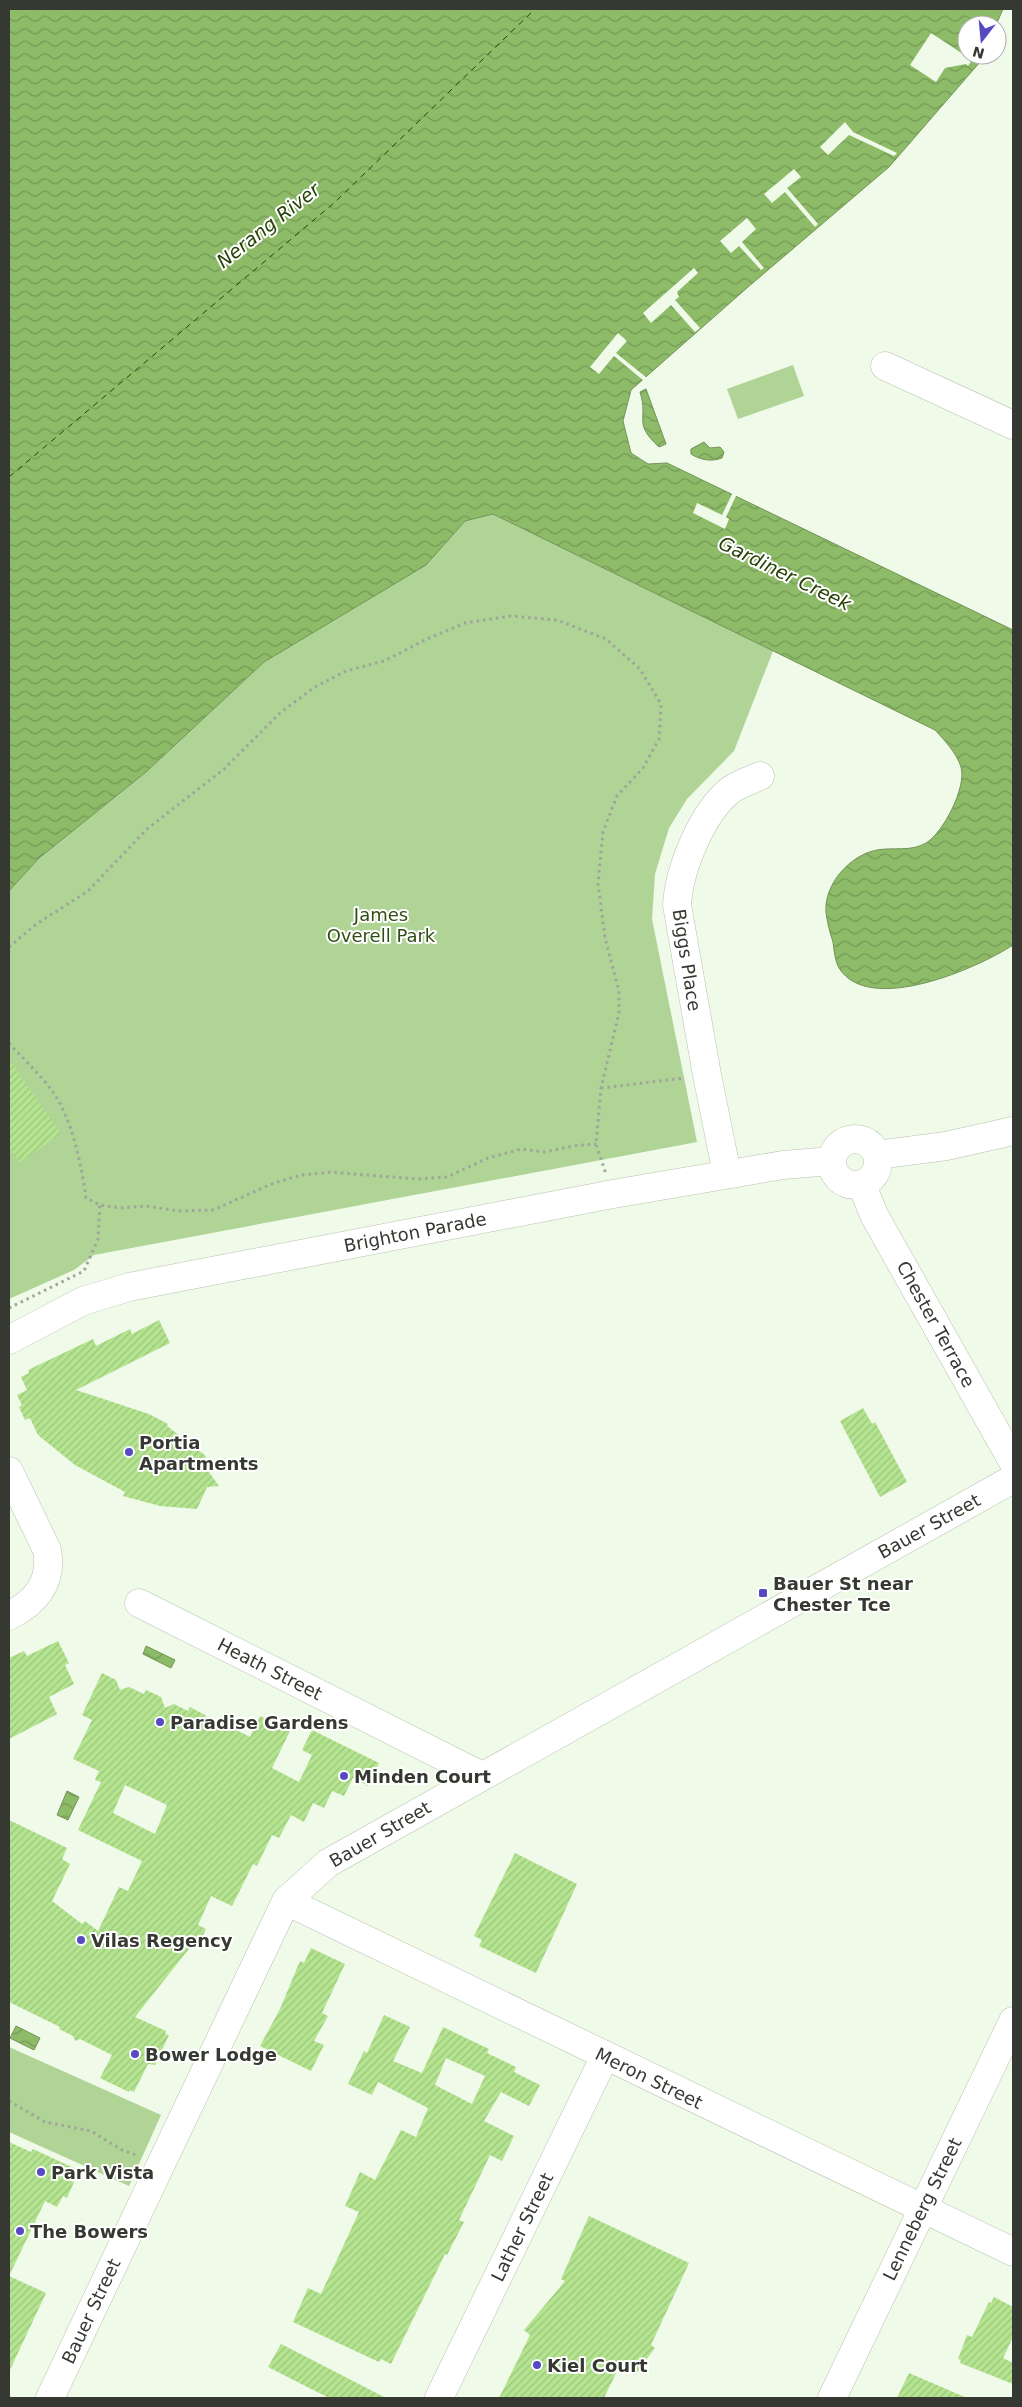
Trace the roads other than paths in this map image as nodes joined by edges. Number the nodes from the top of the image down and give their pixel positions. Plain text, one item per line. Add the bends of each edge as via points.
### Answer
1 (885, 366) dead end
2 (1013, 425) edge
3 (760, 776) dead end
4 (1013, 1131) edge
5 (877, 1155) junction
6 (832, 1161) junction
7 (727, 1174) junction
8 (862, 1185) junction
9 (9, 1340) edge
10 (1013, 1462) edge
11 (9, 1471) edge
12 (1013, 1478) edge
13 (139, 1603) dead end
14 (9, 1616) edge
15 (482, 1776) junction
16 (286, 1902) junction
17 (1013, 2021) edge
18 (605, 2056) junction
19 (922, 2208) junction
20 (1013, 2252) edge
21 (50, 2398) edge
22 (439, 2398) edge
23 (832, 2398) edge

1 - 2 street
3 - 7 street, Biggs Place via 732,789 707,817 678,884 677,905
4 - 5 street via 946,1146
5 - 6 street via 867,1142 852,1139 838,1146
5 - 8 street via 876,1173
6 - 7 street, Brighton Parade
6 - 8 street via 834,1173 842,1182
7 - 9 street, Brighton Parade via 128,1287 84,1301
8 - 10 street, Chester Terrace via 874,1215
11 - 14 street via 49,1563 44,1585 37,1595 30,1604
12 - 15 street, Bauer Street
13 - 15 street, Heath Street
15 - 16 street, Bauer Street via 328,1863
16 - 18 street, Meron Street
16 - 21 street, Bauer Street
17 - 19 street, Lenneberg Street
18 - 19 street, Meron Street
18 - 22 street, Lather Street
19 - 20 street, Meron Street
19 - 23 street, Lenneberg Street

